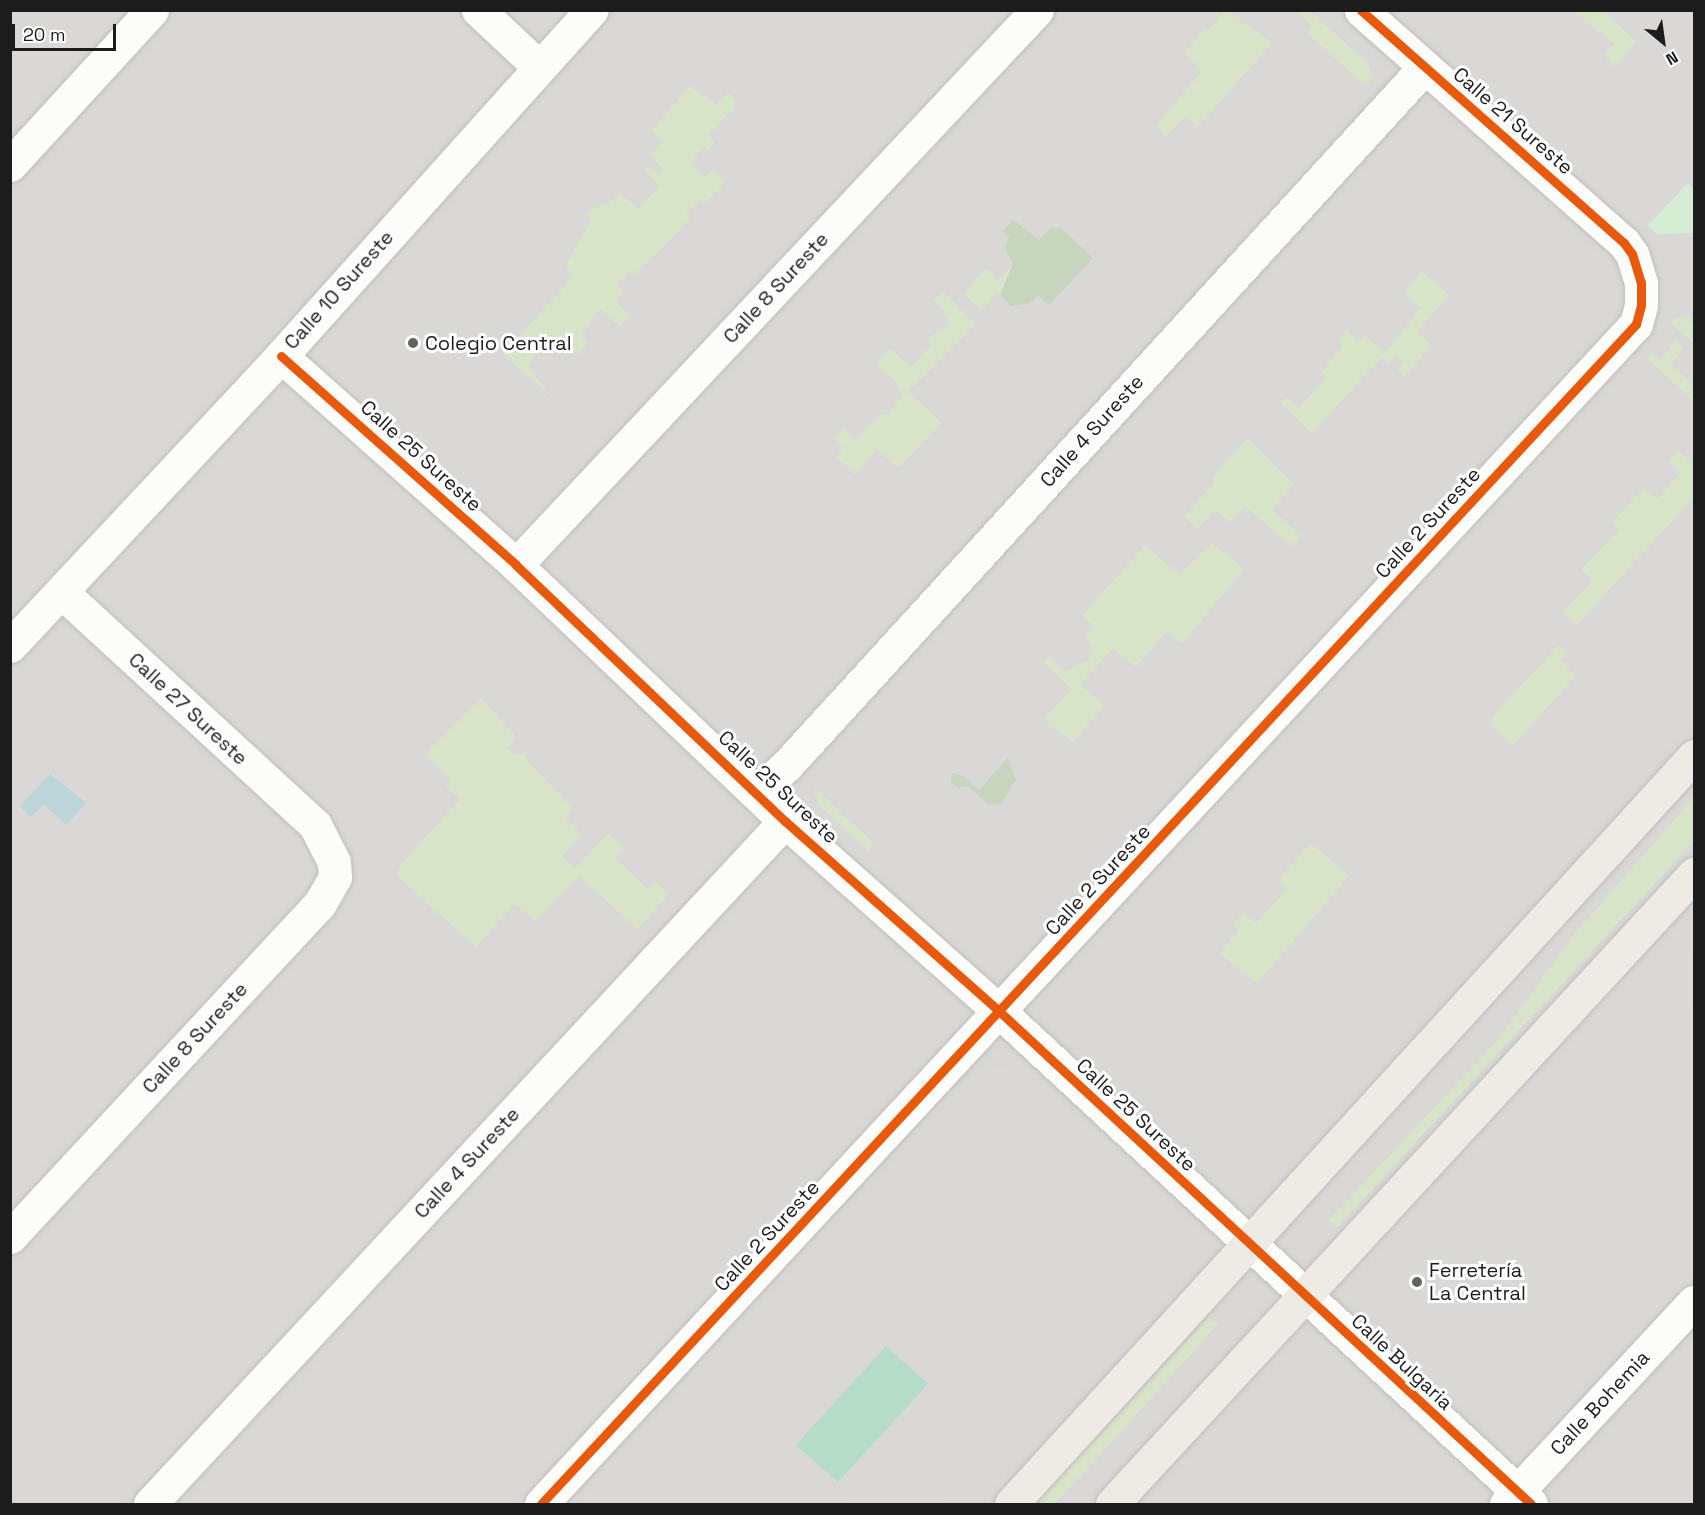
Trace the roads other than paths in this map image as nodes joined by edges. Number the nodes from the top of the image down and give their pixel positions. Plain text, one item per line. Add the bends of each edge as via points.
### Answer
1 (152, 10) edge
2 (478, 10) edge
3 (591, 10) edge
4 (1037, 10) edge
5 (1362, 10) edge
6 (538, 66) junction
7 (1424, 68) junction
8 (10, 165) edge
9 (1635, 262) joint
10 (281, 356) junction
11 (516, 565) junction
12 (62, 592) junction
13 (10, 646) edge
14 (1695, 756) edge
15 (757, 792) junction
16 (785, 821) junction
17 (315, 825) joint
18 (1695, 874) edge
19 (1000, 1012) junction
20 (10, 1237) edge
21 (1249, 1245) junction
22 (1305, 1296) junction
23 (1695, 1302) edge
24 (1518, 1500) edge
25 (150, 1504) edge
26 (541, 1504) edge
27 (1011, 1504) edge
28 (1112, 1504) edge

1 - 8 street
2 - 6 street
3 - 6 street, Calle 10 Sureste
4 - 11 street, Calle 8 Sureste
5 - 7 street, Calle 21 Sureste
6 - 10 street, Calle 10 Sureste
7 - 9 street, Calle 21 Sureste via 1624,243
7 - 15 street, Calle 4 Sureste via 787,765
9 - 19 street, Calle 2 Sureste via 1641,283 1641,305 1636,324 1622,341
10 - 11 street, Calle 25 Sureste
10 - 12 street, Calle 10 Sureste
11 - 15 street, Calle 25 Sureste
12 - 13 street, Calle 10 Sureste
12 - 17 street, Calle 27 Sureste
14 - 21 main road
15 - 16 street, Calle 25 Sureste
16 - 19 street, Calle 25 Sureste
16 - 25 street, Calle 4 Sureste
17 - 20 street, Calle 8 Sureste via 334,862 330,890 319,906
18 - 22 main road
19 - 21 street, Calle 25 Sureste
19 - 26 street, Calle 2 Sureste
21 - 22 street, Calle Bulgaria
21 - 27 main road
22 - 24 street, Calle Bulgaria
22 - 28 main road
23 - 24 street, Calle Bohemia

